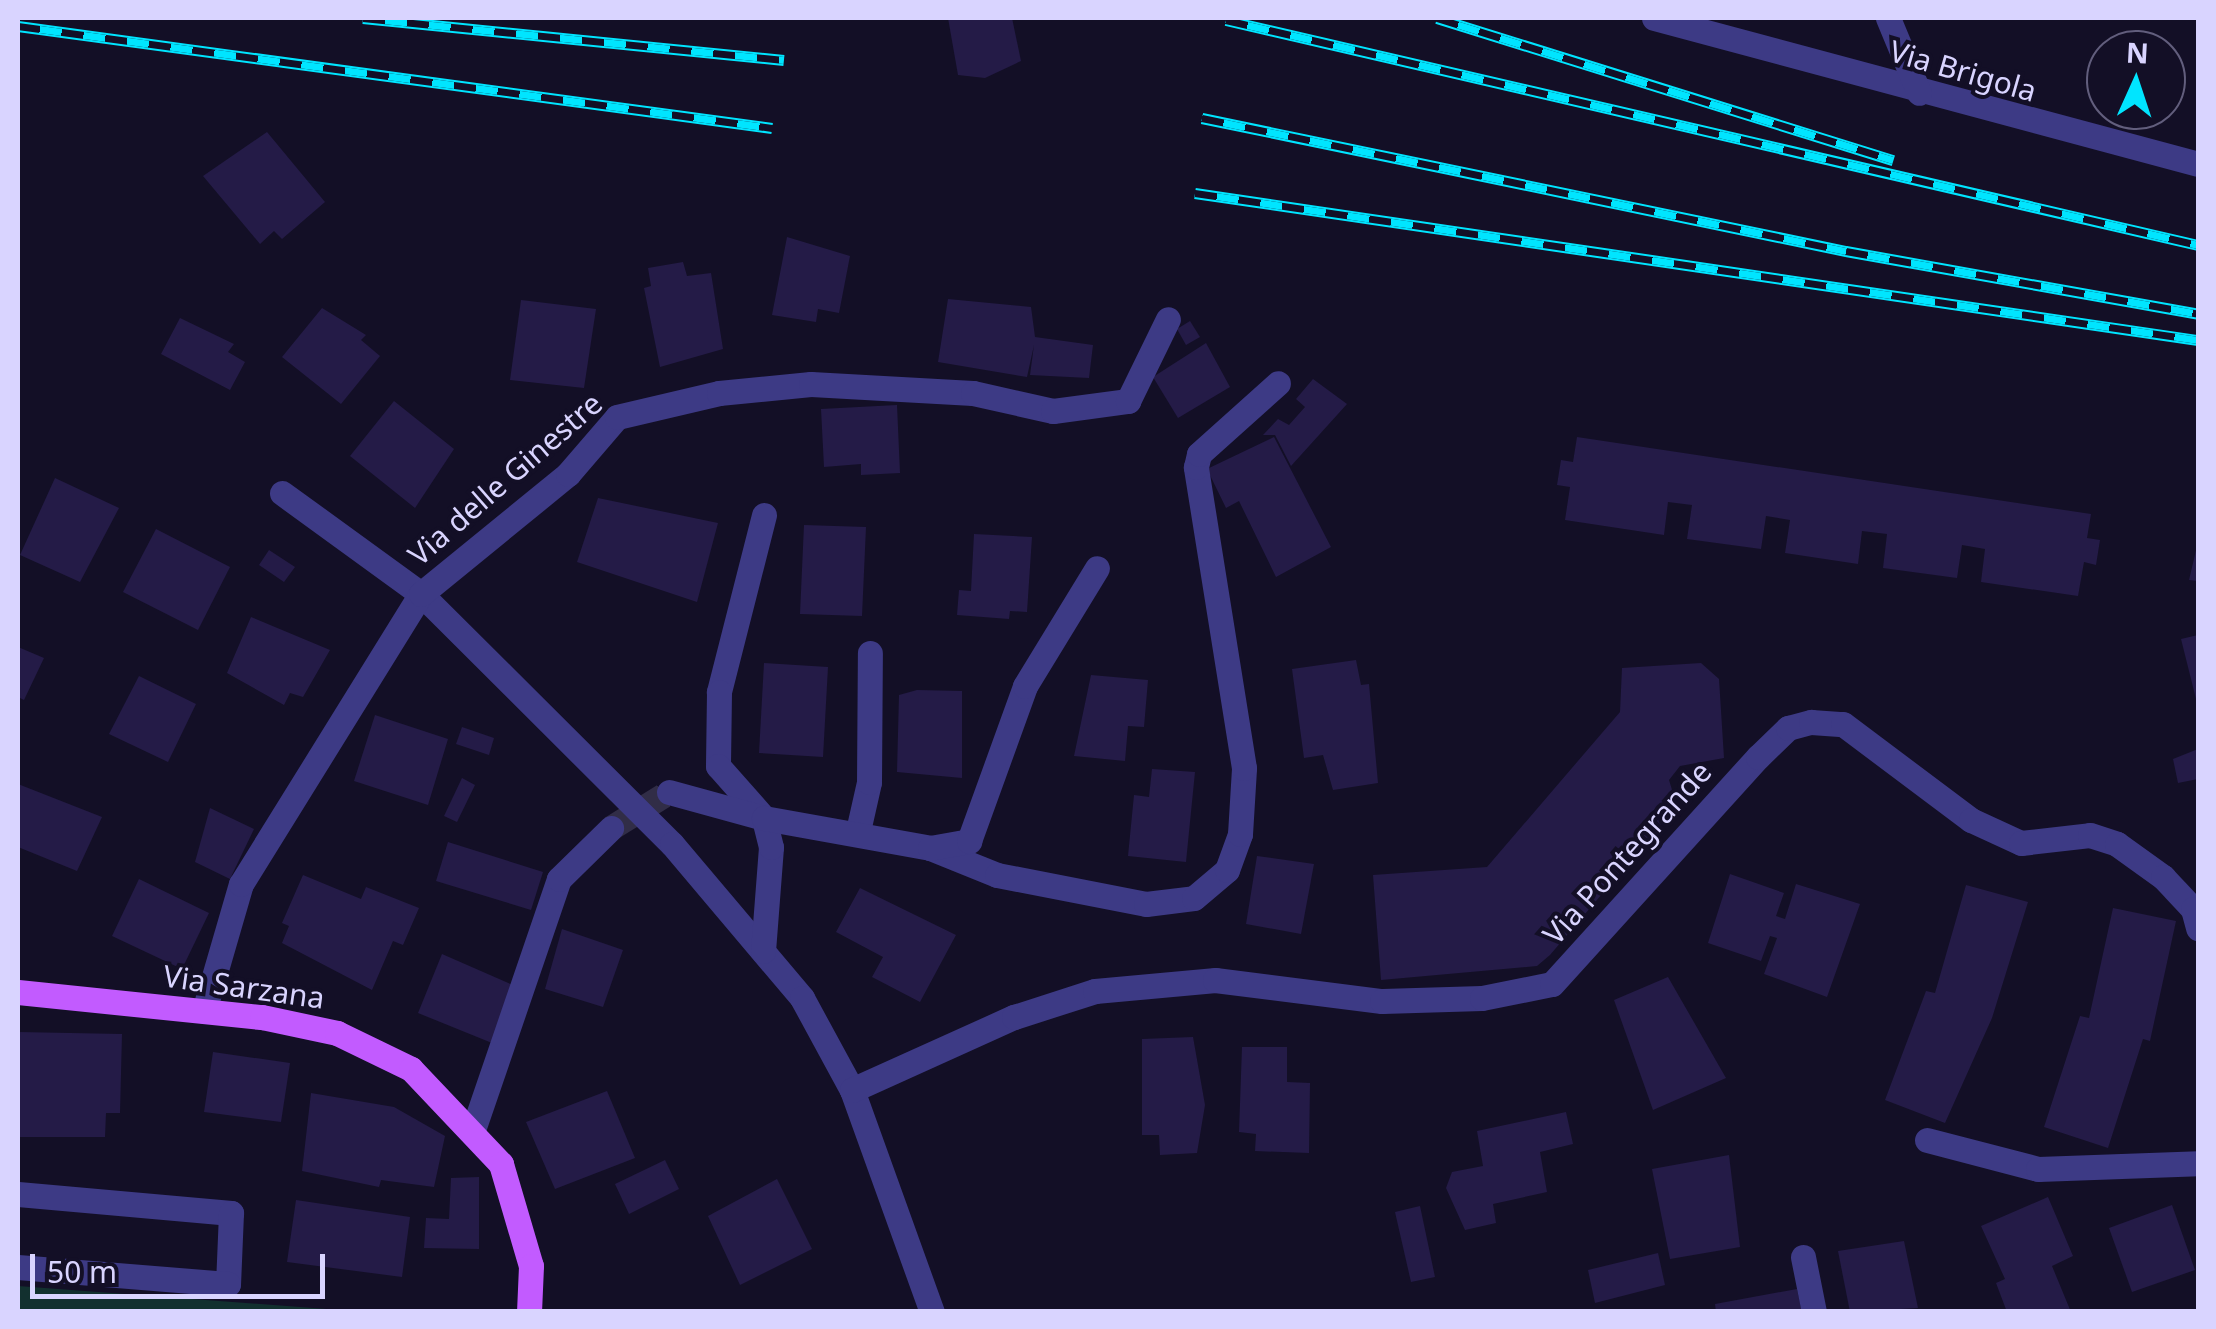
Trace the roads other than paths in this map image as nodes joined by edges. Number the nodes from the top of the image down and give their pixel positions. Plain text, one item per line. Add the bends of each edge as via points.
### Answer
1 (1654, 18) edge
2 (1888, 18) edge
3 (1919, 94) junction
4 (2198, 164) edge
5 (1168, 319) dead end
6 (1278, 383) dead end
7 (282, 493) dead end
8 (764, 516) dead end
9 (1097, 568) dead end
10 (422, 594) junction
11 (870, 652) dead end
12 (668, 792) dead end
13 (764, 818) junction
14 (612, 828) tunnel mouth
15 (858, 831) junction
16 (930, 848) junction
17 (2198, 928) edge
18 (764, 951) junction
19 (18, 992) edge
20 (204, 1011) junction
21 (852, 1090) junction
22 (472, 1130) junction
23 (1927, 1140) dead end
24 (2198, 1163) edge
25 (18, 1194) edge
26 (1803, 1256) dead end
27 (18, 1267) edge
28 (529, 1312) edge
29 (932, 1312) edge
30 (1814, 1312) edge

1 - 3 street, Via Brigola
2 - 3 street
3 - 4 street, Via Brigola
5 - 10 street, Via delle Ginestre via 1128,401 1052,412 973,393 811,384 719,392 616,417 568,474
6 - 16 street via 1240,425 1199,454 1196,467 1244,768 1240,834 1228,870 1194,898 1146,904 997,875
7 - 10 street
8 - 13 street via 719,692 718,766
9 - 16 street via 1025,686 969,841
10 - 18 street via 645,816
10 - 20 street, Via delle Ginestre via 241,884
11 - 15 street via 869,782
12 - 13 street
13 - 15 street
13 - 18 street via 771,847
14 - 22 street via 559,879
15 - 16 street
17 - 21 street, Via Pontegrande via 2193,909 2163,877 2117,844 2090,835 2021,843 1971,820 1842,724 1810,722 1788,728 1758,757 1552,984 1482,998 1382,1001 1215,980 1095,991 1014,1018
18 - 21 street via 802,998
19 - 20 main road, Via Sarzana
20 - 22 main road, Via Sarzana via 337,1033 411,1069
21 - 29 street
22 - 28 main road, Via Sarzana via 502,1164 520,1214
23 - 24 street via 2038,1169
25 - 27 street via 230,1213 228,1284
26 - 30 street

